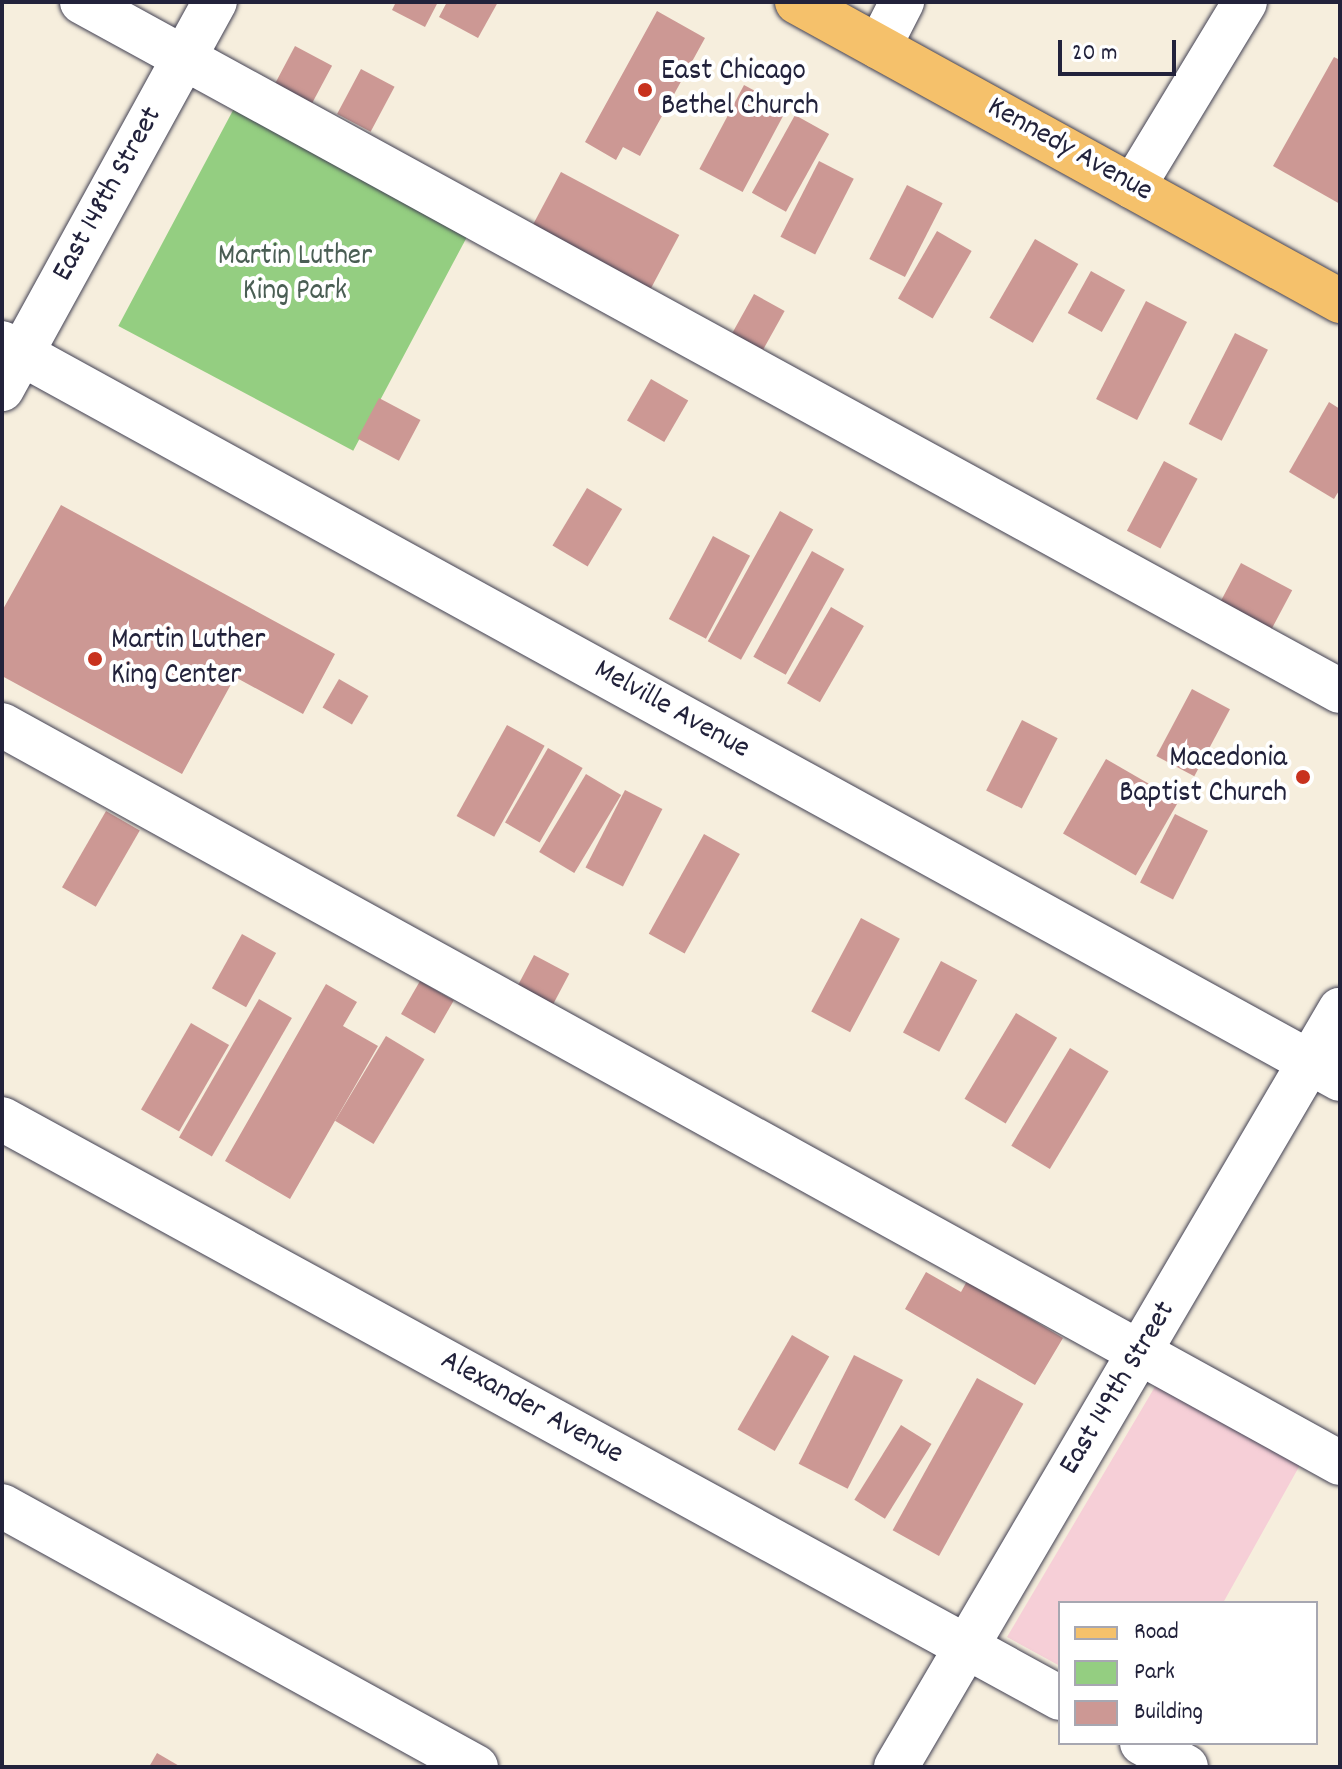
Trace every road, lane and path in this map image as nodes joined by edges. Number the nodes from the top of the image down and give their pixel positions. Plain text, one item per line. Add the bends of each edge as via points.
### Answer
1 (82, 2) edge
2 (215, 2) edge
3 (797, 2) edge
4 (902, 2) edge
5 (1245, 2) edge
6 (879, 47) junction
7 (184, 58) junction
8 (1133, 187) junction
9 (1340, 301) edge
10 (8, 362) edge
11 (1340, 691) edge
12 (2, 725) edge
13 (1340, 1010) edge
14 (1325, 1071) edge
15 (2, 1119) edge
16 (1139, 1354) junction
17 (1340, 1463) edge
18 (2, 1506) edge
19 (966, 1647) junction
20 (1058, 1697) edge
21 (1146, 1745) edge
22 (476, 1767) edge
23 (896, 1767) edge
24 (1186, 1767) edge

1 - 7 street
2 - 7 street, East 148th Street
3 - 6 main road, Kennedy Avenue
4 - 6 street
5 - 8 street
6 - 8 main road, Kennedy Avenue
7 - 10 street, East 148th Street
7 - 11 street
8 - 9 main road, Kennedy Avenue
10 - 14 street, Melville Avenue
12 - 16 street
13 - 14 street, East 149th Street
14 - 16 street, East 149th Street
15 - 19 street, Alexander Avenue
16 - 17 street
16 - 19 street, East 149th Street
18 - 22 street
19 - 20 street, Alexander Avenue
19 - 23 street, East 149th Street
21 - 24 street

